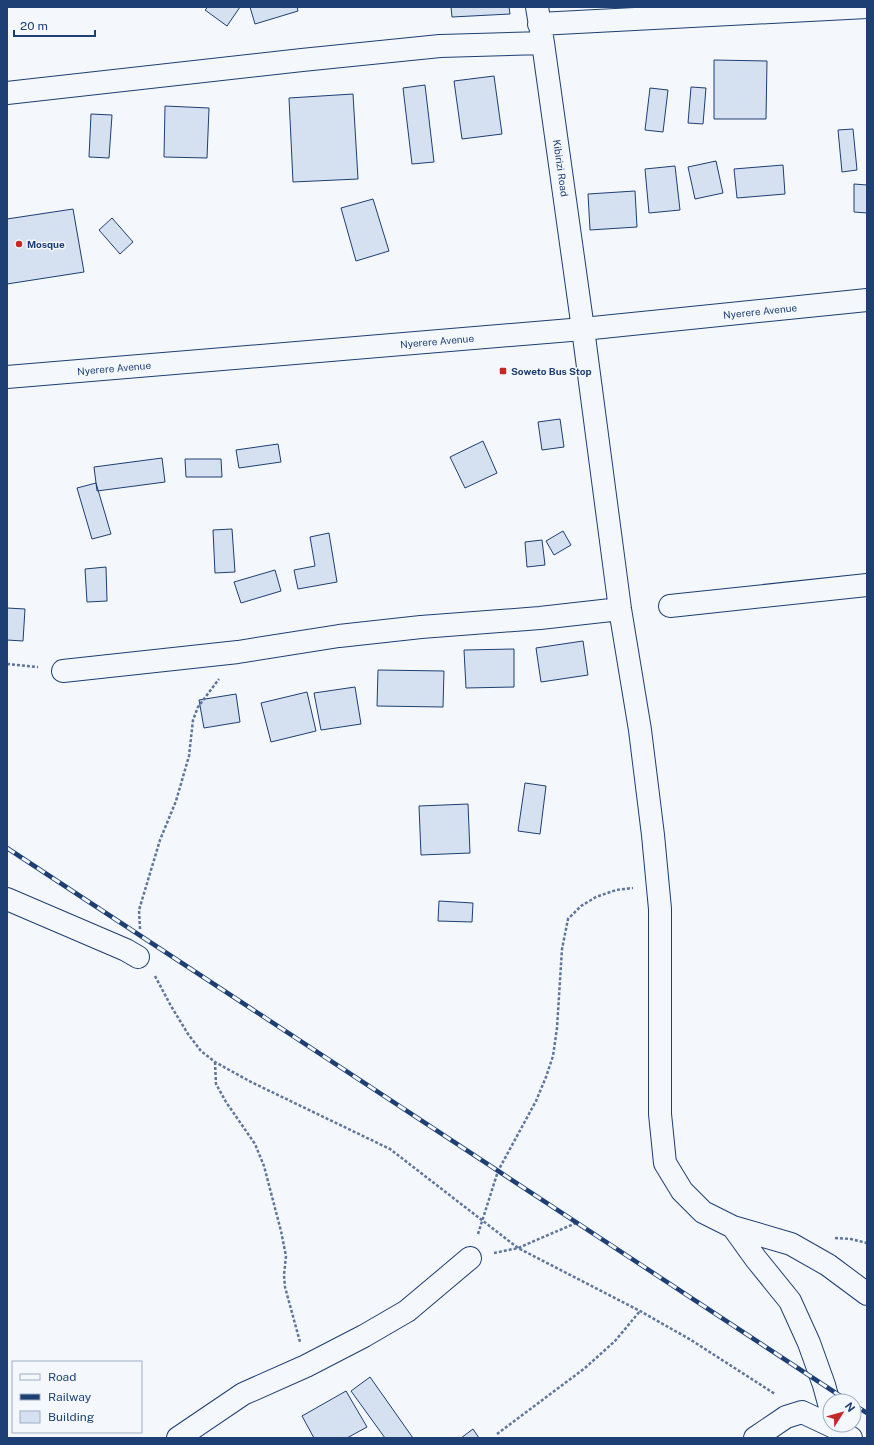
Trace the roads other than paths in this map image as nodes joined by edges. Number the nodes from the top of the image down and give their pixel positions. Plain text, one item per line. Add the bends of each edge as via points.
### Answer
1 (867, 7) edge
2 (540, 25) edge
3 (7, 93) edge
4 (867, 300) edge
5 (583, 329) junction
6 (7, 377) edge
7 (867, 585) edge
8 (670, 606) dead end
9 (620, 609) junction
10 (63, 671) road end
11 (7, 899) edge
12 (138, 957) road end
13 (733, 1227) junction
14 (470, 1258) road end
15 (867, 1294) edge
16 (826, 1393) edge
17 (822, 1423) edge
18 (178, 1438) edge
19 (755, 1438) edge

1 - 2 street
2 - 3 street via 440,46
2 - 5 street, Kibirizi Road
4 - 5 street, Nyerere Avenue
5 - 6 street, Nyerere Avenue
5 - 9 street, Kibirizi Road
7 - 8 street
9 - 10 street via 339,636 238,652
9 - 13 street, Kibirizi Road via 640,730 658,884 660,1114 665,1163 682,1191 703,1212
11 - 12 street
13 - 15 street, Kibirizi Road via 791,1244 828,1265
13 - 16 street via 790,1301 809,1343
14 - 18 street via 407,1311 306,1366 243,1394
17 - 19 street via 802,1412 786,1417

